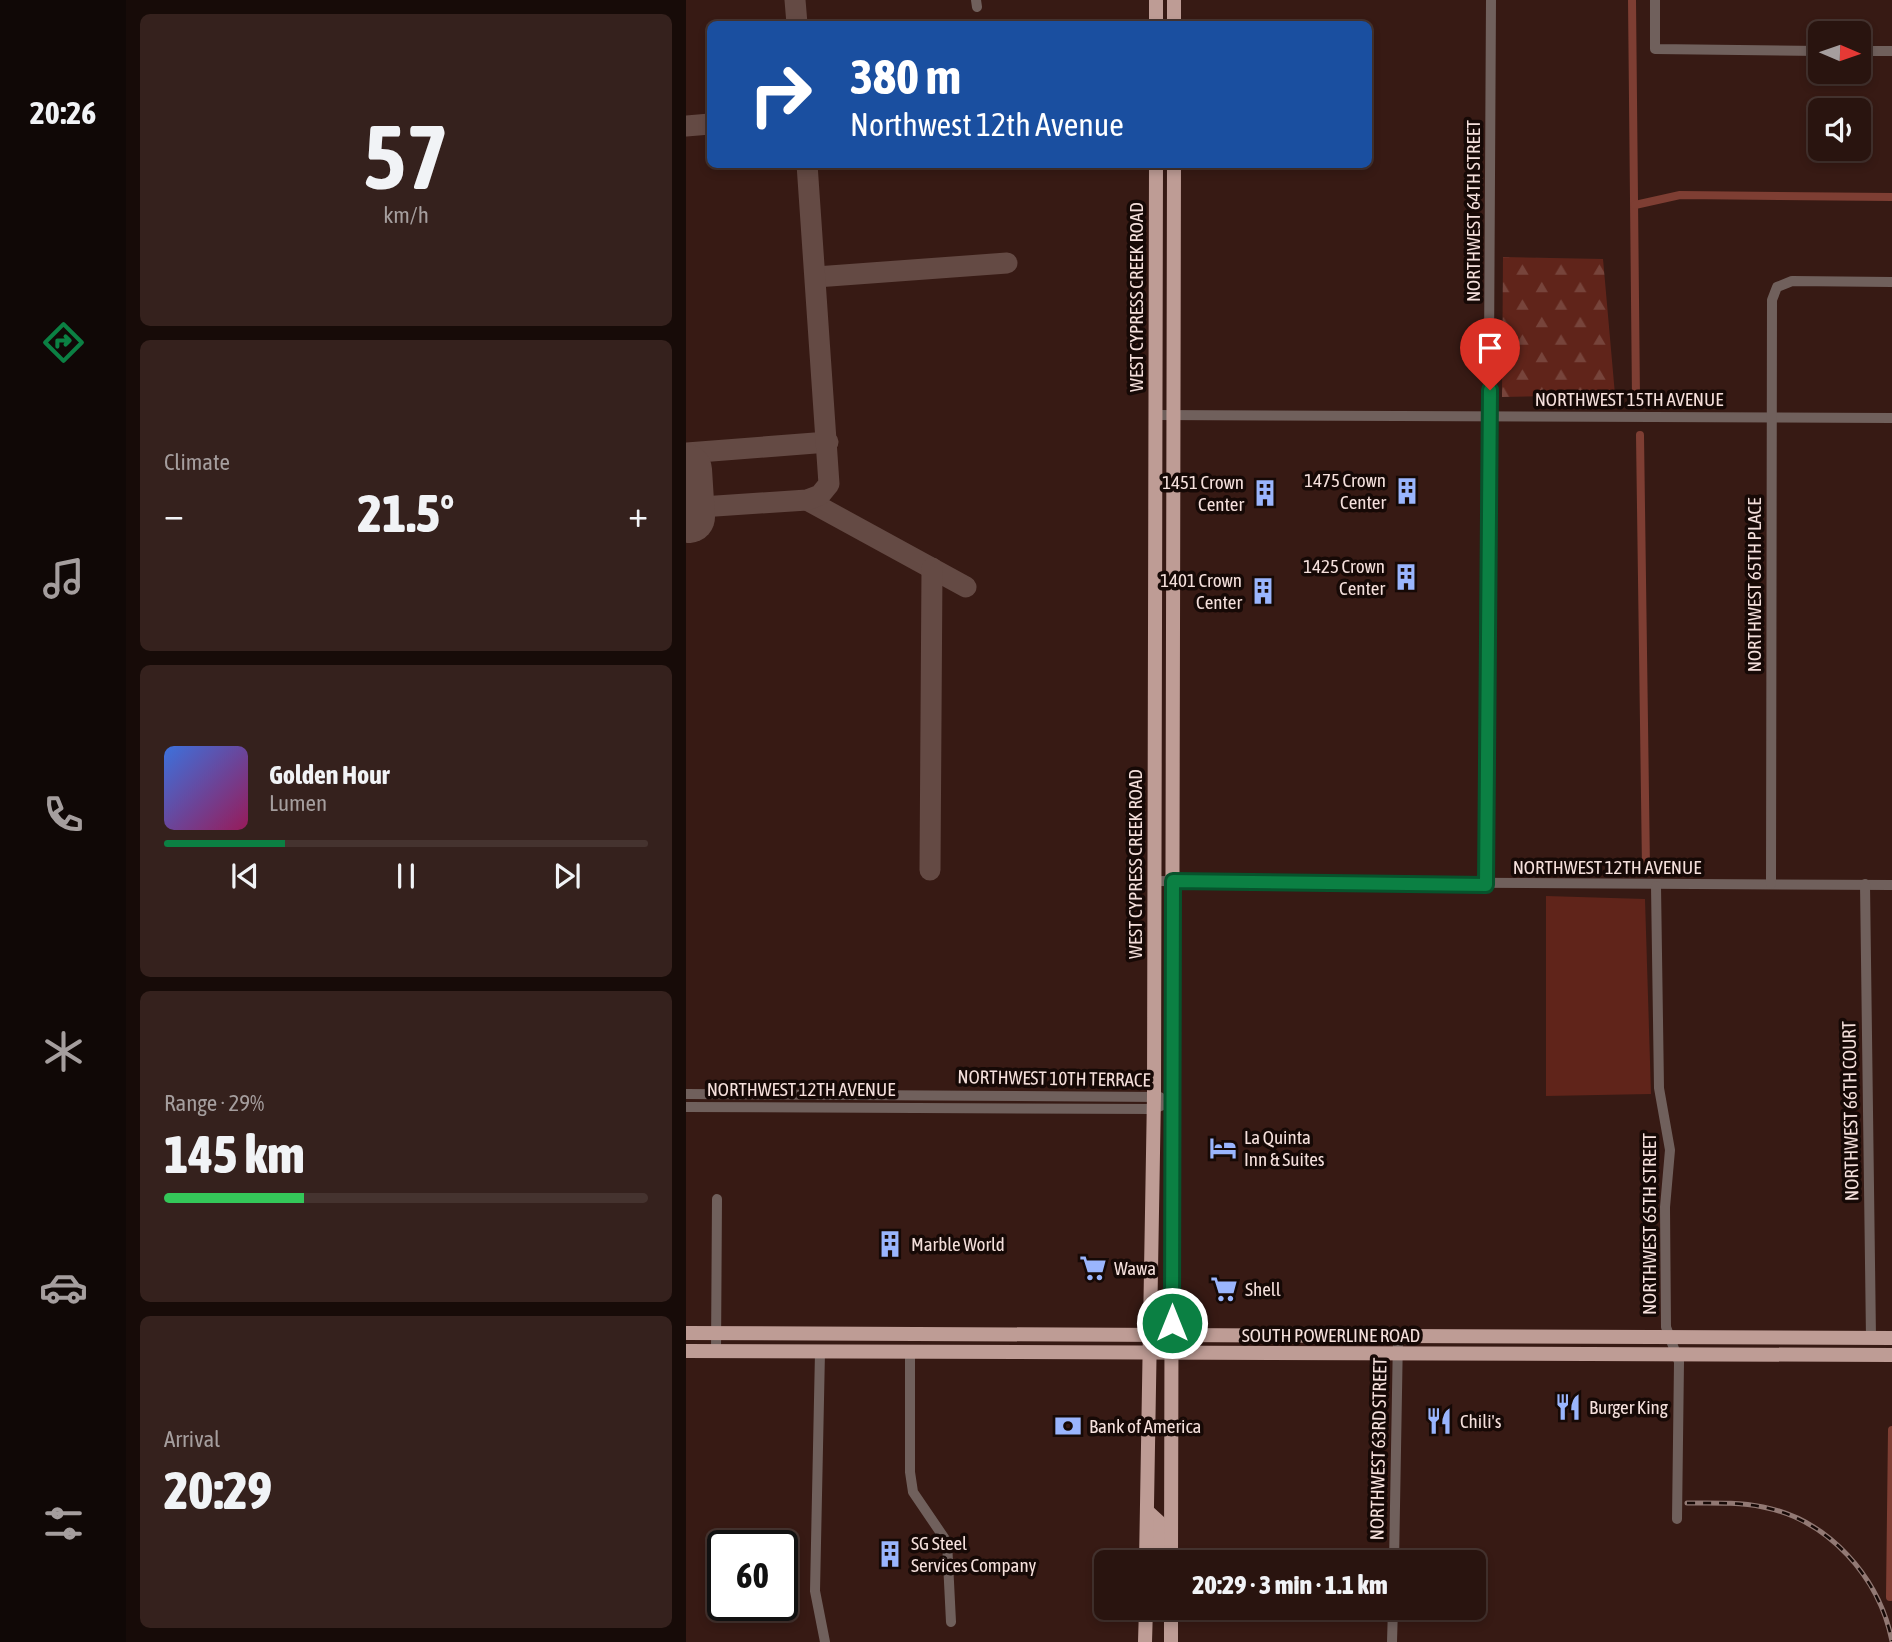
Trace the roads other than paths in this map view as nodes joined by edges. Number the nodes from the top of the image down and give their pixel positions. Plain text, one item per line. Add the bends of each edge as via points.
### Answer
1 (1156, 0) edge
2 (1174, 0) edge
3 (1491, 0) edge
4 (1655, 0) edge
5 (1156, 21) edge
6 (1174, 21) edge
7 (1808, 51) edge
8 (1871, 51) edge
9 (1892, 51) edge
10 (1156, 168) edge
11 (1174, 168) edge
12 (1892, 282) edge
13 (1155, 415) junction
14 (1173, 415) junction
15 (1490, 415) junction
16 (1772, 417) junction
17 (1892, 418) edge
18 (1155, 558) junction
19 (1173, 586) junction
20 (1154, 881) junction
21 (1173, 881) junction
22 (1771, 884) junction
23 (1865, 884) junction
24 (1486, 885) junction
25 (1892, 885) edge
26 (1656, 886) junction
27 (686, 1094) edge
28 (887, 1094) joint
29 (960, 1094) junction
30 (1172, 1101) junction
31 (1154, 1102) junction
32 (686, 1107) edge
33 (917, 1107) joint
34 (960, 1107) junction
35 (717, 1199) dead end
36 (686, 1333) edge
37 (716, 1333) junction
38 (802, 1334) junction
39 (840, 1334) junction
40 (966, 1334) junction
41 (1151, 1334) junction
42 (1172, 1334) junction
43 (1398, 1336) junction
44 (1670, 1337) junction
45 (1871, 1338) junction
46 (1892, 1338) edge
47 (686, 1351) edge
48 (716, 1352) junction
49 (820, 1352) junction
50 (910, 1353) junction
51 (1398, 1353) junction
52 (938, 1354) junction
53 (1676, 1354) junction
54 (1150, 1355) junction
55 (1173, 1355) junction
56 (1892, 1355) edge
57 (1147, 1511) junction
58 (1677, 1519) dead end
59 (1146, 1550) edge
60 (1158, 1550) edge
61 (1171, 1550) edge
62 (1394, 1550) edge
63 (1146, 1620) edge
64 (1171, 1620) edge
65 (1393, 1620) edge
66 (951, 1622) dead end
67 (825, 1642) edge
68 (1145, 1642) edge
69 (1171, 1642) edge
70 (1392, 1642) edge

1 - 5 main road
2 - 6 main road
3 - 15 street, NORTHWEST 64TH STREET
4 - 7 street via 1655,49
8 - 9 street
10 - 13 main road, WEST CYPRESS CREEK ROAD
11 - 14 main road, WEST CYPRESS CREEK ROAD
12 - 16 street, NORTHWEST 65TH PLACE via 1792,281 1777,287 1772,300
13 - 14 street, NORTHWEST 15TH AVENUE
13 - 18 main road, WEST CYPRESS CREEK ROAD
14 - 15 street, NORTHWEST 15TH AVENUE
14 - 19 main road, WEST CYPRESS CREEK ROAD
15 - 16 street, NORTHWEST 15TH AVENUE
15 - 24 street, NORTHWEST 64TH STREET
16 - 17 street, NORTHWEST 15TH AVENUE
16 - 22 street, NORTHWEST 65TH PLACE
18 - 19 main road via 1167,569
18 - 20 main road, WEST CYPRESS CREEK ROAD
19 - 21 main road, WEST CYPRESS CREEK ROAD
20 - 21 street, NORTHWEST 12TH AVENUE
20 - 31 main road, WEST CYPRESS CREEK ROAD
21 - 24 street, NORTHWEST 12TH AVENUE
21 - 30 main road, WEST CYPRESS CREEK ROAD
22 - 23 street, NORTHWEST 12TH AVENUE
22 - 26 street, NORTHWEST 12TH AVENUE
23 - 25 street, NORTHWEST 12TH AVENUE
23 - 45 street, NORTHWEST 66TH COURT
24 - 26 street, NORTHWEST 12TH AVENUE
26 - 44 street, NORTHWEST 65TH STREET via 1659,1088 1670,1150 1665,1206 1666,1327
27 - 28 street, NORTHWEST 12TH AVENUE
28 - 29 street, NORTHWEST 10TH TERRACE
29 - 31 street, NORTHWEST 10TH TERRACE
29 - 34 street
30 - 31 street, NORTHWEST 10TH TERRACE
30 - 42 main road, WEST CYPRESS CREEK ROAD
31 - 34 street, NORTHWEST 10TH TERRACE
31 - 41 main road, WEST CYPRESS CREEK ROAD
32 - 33 street, NORTHWEST 12TH AVENUE
33 - 34 street, NORTHWEST 10TH TERRACE
35 - 37 street
36 - 37 main road, SOUTH POWERLINE ROAD
37 - 38 main road, SOUTH POWERLINE ROAD
37 - 48 street
38 - 39 main road, SOUTH POWERLINE ROAD
38 - 49 main road
39 - 40 main road, SOUTH POWERLINE ROAD
39 - 49 main road
40 - 41 main road, SOUTH POWERLINE ROAD
40 - 52 main road
41 - 42 main road, SOUTH POWERLINE ROAD
41 - 54 main road, WEST CYPRESS CREEK ROAD
42 - 43 main road, SOUTH POWERLINE ROAD
42 - 55 main road, WEST CYPRESS CREEK ROAD
43 - 44 main road, SOUTH POWERLINE ROAD
43 - 51 street, NORTHWEST 63RD STREET
44 - 45 main road, SOUTH POWERLINE ROAD
44 - 53 street, NORTHWEST 65TH STREET
45 - 46 main road, SOUTH POWERLINE ROAD
47 - 48 main road, SOUTH POWERLINE ROAD
48 - 49 main road, SOUTH POWERLINE ROAD
49 - 50 main road, SOUTH POWERLINE ROAD
49 - 67 street via 815,1591
50 - 52 main road, SOUTH POWERLINE ROAD
50 - 66 street via 912,1482 919,1505 947,1542
51 - 53 main road, SOUTH POWERLINE ROAD
51 - 55 main road, SOUTH POWERLINE ROAD
51 - 62 street, NORTHWEST 63RD STREET
52 - 54 main road, SOUTH POWERLINE ROAD
53 - 56 main road, SOUTH POWERLINE ROAD
53 - 58 street, NORTHWEST 65TH STREET
54 - 55 main road, SOUTH POWERLINE ROAD
54 - 57 main road, WEST CYPRESS CREEK ROAD
55 - 61 main road, WEST CYPRESS CREEK ROAD
57 - 59 main road, WEST CYPRESS CREEK ROAD
57 - 60 main road via 1159,1522
63 - 68 main road
64 - 69 main road
65 - 70 street

